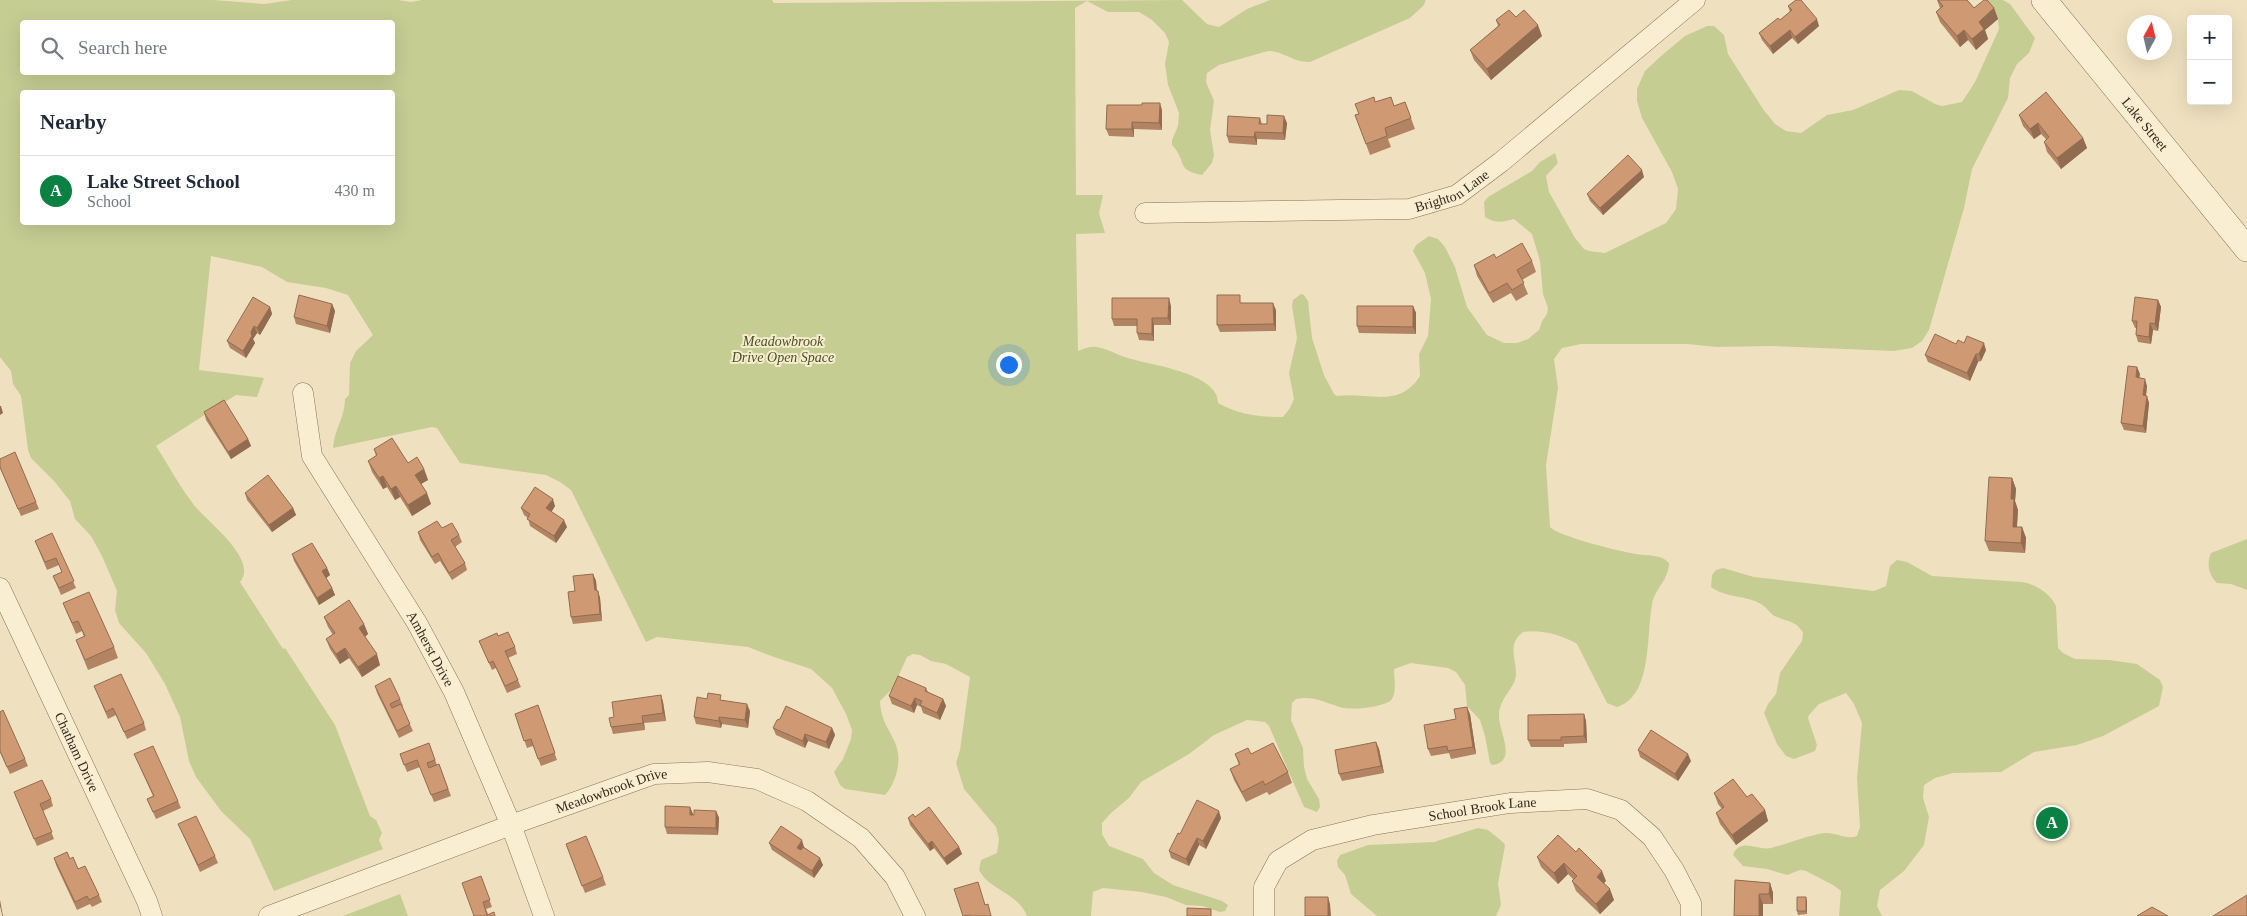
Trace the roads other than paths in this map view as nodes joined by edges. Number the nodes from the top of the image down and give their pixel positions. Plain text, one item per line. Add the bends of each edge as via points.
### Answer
1 (1694, 0) edge
2 (2044, 0) edge
3 (1145, 213) dead end
4 (2247, 249) edge
5 (303, 393) dead end
6 (0, 588) edge
7 (511, 825) junction
8 (152, 916) edge
9 (269, 916) edge
10 (544, 916) edge
11 (916, 916) edge
12 (1264, 916) edge
13 (1690, 916) edge

1 - 3 street, Brighton Lane via 1509,156 1457,195 1409,209
2 - 4 street, Lake Street
5 - 7 street, Amherst Drive via 312,456 417,623 454,692
6 - 8 street, Chatham Drive via 148,901
7 - 9 street, Meadowbrook Drive
7 - 10 street, Amherst Drive
7 - 11 street, Meadowbrook Drive via 654,774 708,772 757,779 807,801 862,838 895,877
12 - 13 street, School Brook Lane via 1264,887 1278,861 1312,840 1373,825 1510,803 1587,799 1621,810 1652,837 1674,870 1690,903

